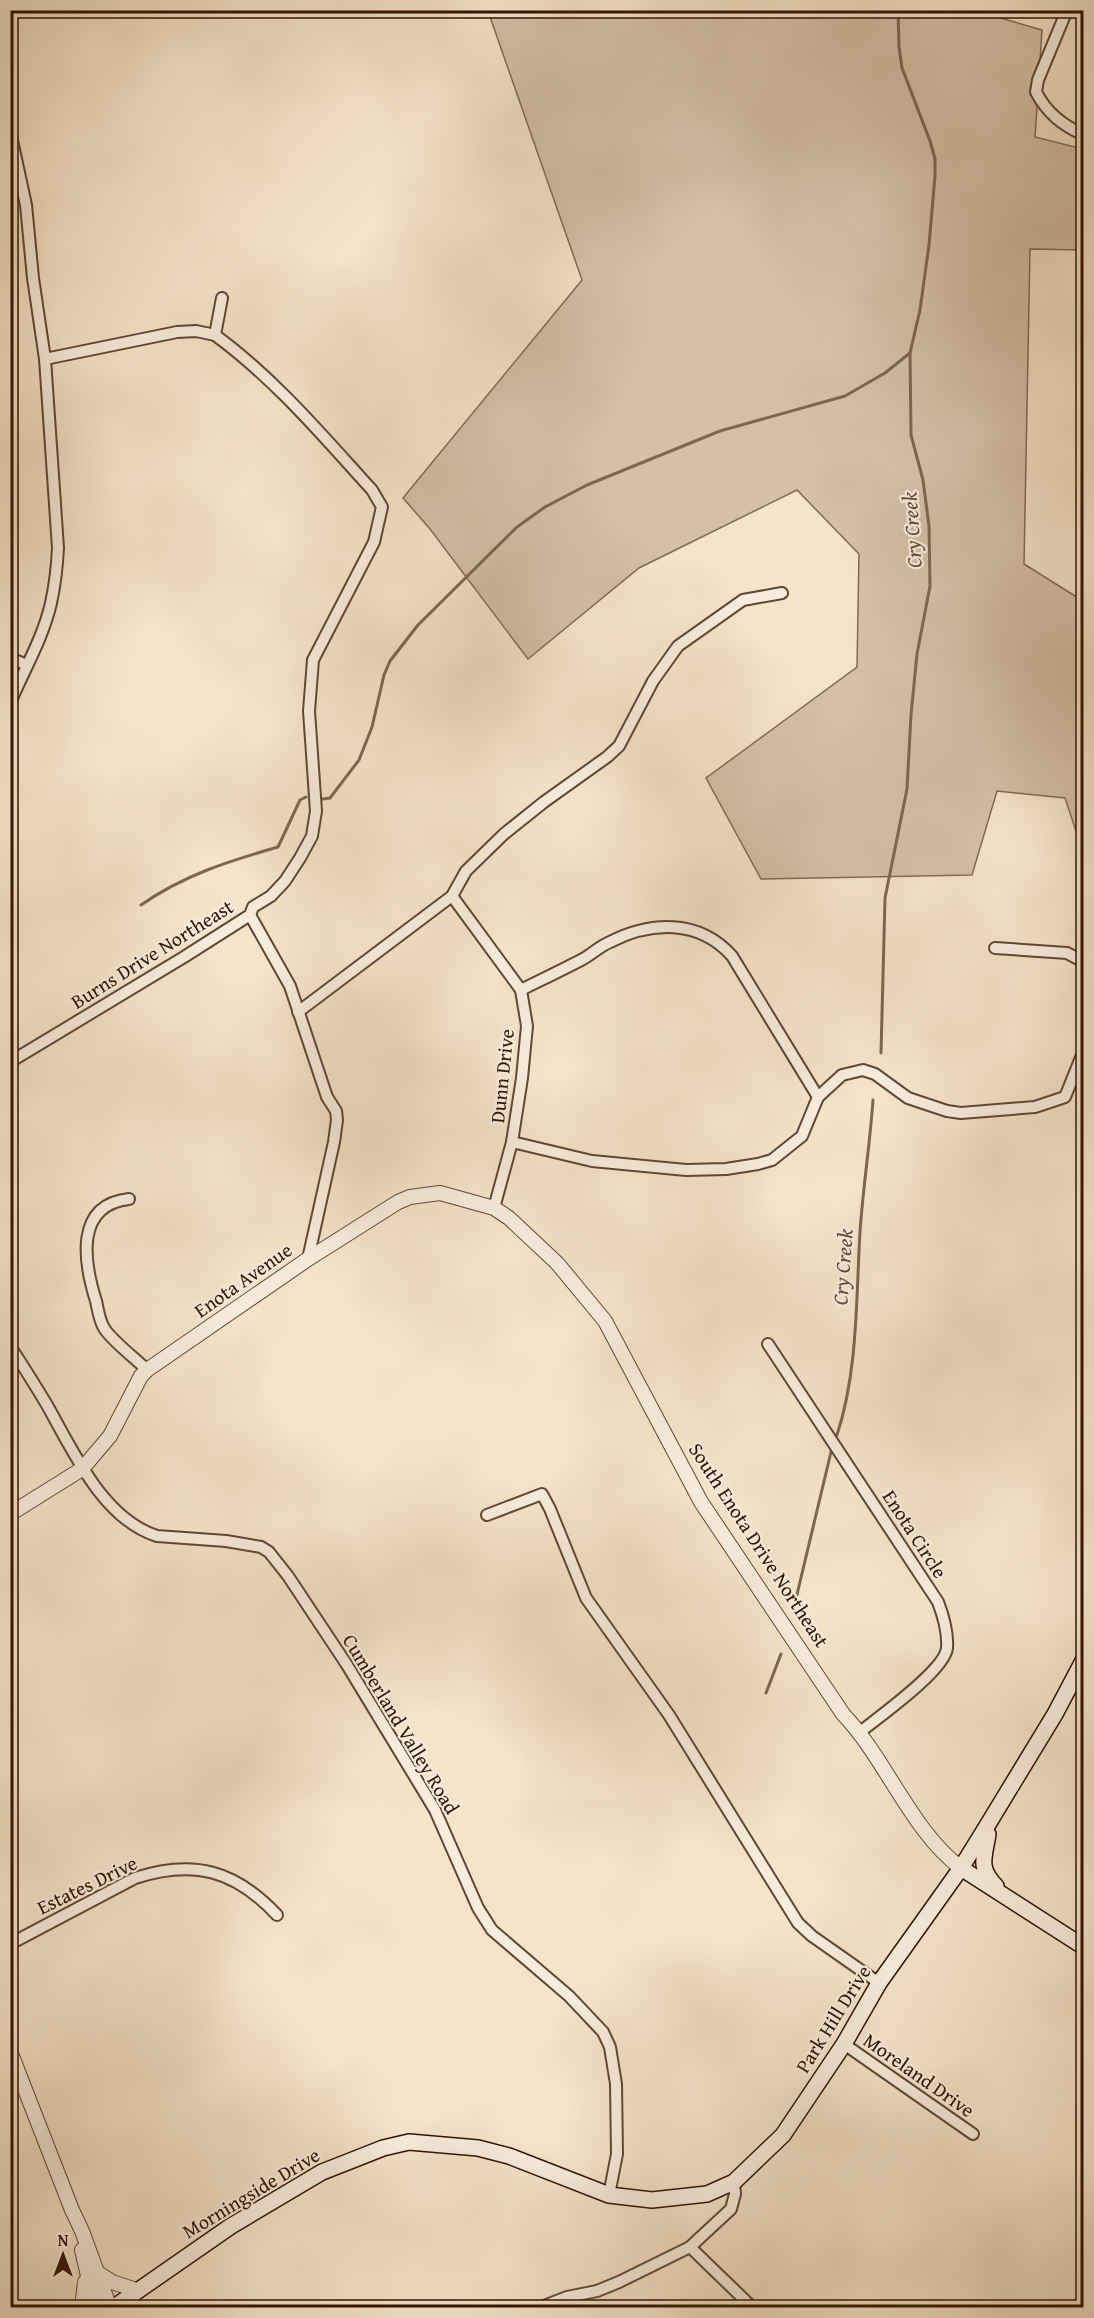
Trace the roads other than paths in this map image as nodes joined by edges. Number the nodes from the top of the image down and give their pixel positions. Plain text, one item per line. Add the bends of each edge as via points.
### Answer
1 (1068, 10) edge
2 (10, 131) edge
3 (1083, 135) edge
4 (222, 298) dead end
5 (215, 335) junction
6 (45, 359) junction
7 (782, 593) dead end
8 (10, 658) edge
9 (27, 665) junction
10 (10, 703) edge
11 (452, 896) junction
12 (250, 915) junction
13 (995, 948) dead end
14 (1083, 962) edge
15 (521, 990) junction
16 (298, 1012) junction
17 (1083, 1050) edge
18 (10, 1062) edge
19 (818, 1097) junction
20 (512, 1142) junction
21 (129, 1199) dead end
22 (494, 1208) junction
23 (308, 1259) junction
24 (768, 1344) dead end
25 (10, 1346) edge
26 (147, 1370) junction
27 (82, 1470) junction
28 (10, 1514) edge
29 (487, 1515) dead end
30 (1083, 1659) edge
31 (860, 1732) junction
32 (990, 1821) junction
33 (961, 1868) junction
34 (1007, 1896) junction
35 (277, 1915) dead end
36 (10, 1944) edge
37 (1083, 1947) edge
38 (879, 1983) junction
39 (844, 2044) junction
40 (10, 2051) edge
41 (973, 2134) dead end
42 (734, 2182) junction
43 (609, 2195) junction
44 (690, 2247) junction
45 (92, 2271) junction
46 (136, 2290) junction
47 (81, 2307) edge
48 (101, 2307) edge
49 (111, 2307) edge
50 (539, 2307) edge
51 (753, 2307) edge

1 - 3 street via 1036,92 1051,115
2 - 6 street via 26,204
4 - 5 street
5 - 6 street via 177,332
5 - 12 street, Burns Drive Northeast via 281,391 372,490 382,507 374,542 313,660 309,711 316,811 312,836 285,881
6 - 9 street via 58,548 51,606
7 - 11 street via 743,600 678,646 653,681 619,746 504,834 466,871
8 - 9 street
9 - 10 street
11 - 15 street, Dunn Drive
11 - 16 street
12 - 16 street, Enota Avenue via 290,986
12 - 18 street, Burns Drive Northeast
13 - 14 street via 1066,953
15 - 19 street via 642,928 675,926 694,930 724,946 732,956
15 - 20 street, Dunn Drive via 526,1026
16 - 23 street, Enota Avenue via 337,1120
17 - 19 street via 1065,1097 1035,1107 947,1111 908,1098 863,1070 843,1075
19 - 20 street via 802,1136 772,1160 726,1169 686,1170 592,1161
20 - 22 street, Dunn Drive
21 - 26 street via 116,1200 87,1230 90,1282 104,1328
22 - 23 street, South Enota Drive Northeast via 440,1193 410,1197
22 - 31 street, South Enota Drive Northeast via 557,1263 605,1321 701,1502 843,1714
23 - 26 street, Enota Avenue
24 - 31 street, Enota Circle via 938,1602 944,1617 947,1648 943,1659 909,1694
25 - 27 street, Cumberland Valley Road
26 - 27 street, Enota Avenue via 110,1436
27 - 28 street, Enota Avenue
27 - 43 street, Cumberland Valley Road via 112,1505 146,1533 261,1547 288,1576 435,1810 478,1908 492,1930 569,1996 603,2032 616,2084 617,2154
29 - 38 street via 542,1494 586,1598 669,1715 798,1923
30 - 32 main road, Park Hill Drive via 1055,1714
31 - 33 street, South Enota Drive Northeast via 937,1847
32 - 33 main road, Park Hill Drive
32 - 34 main road via 982,1861 990,1880
33 - 34 main road, South Enota Drive Northeast
33 - 38 main road, Park Hill Drive
34 - 37 main road, South Enota Drive Northeast
35 - 36 street, Estates Drive via 237,1881 215,1872 177,1868 135,1878
38 - 39 main road, Park Hill Drive
39 - 41 street, Moreland Drive
39 - 42 main road, Park Hill Drive via 783,2135
40 - 45 street
42 - 43 main road, Morningside Drive via 707,2194 674,2199
42 - 44 street via 731,2209
43 - 46 main road, Morningside Drive via 509,2156 478,2148 409,2142 322,2172 231,2226
44 - 50 street via 620,2282
44 - 51 street
45 - 46 street
45 - 47 street
45 - 48 street via 94,2301
45 - 49 street
46 - 49 main road, Morningside Drive

